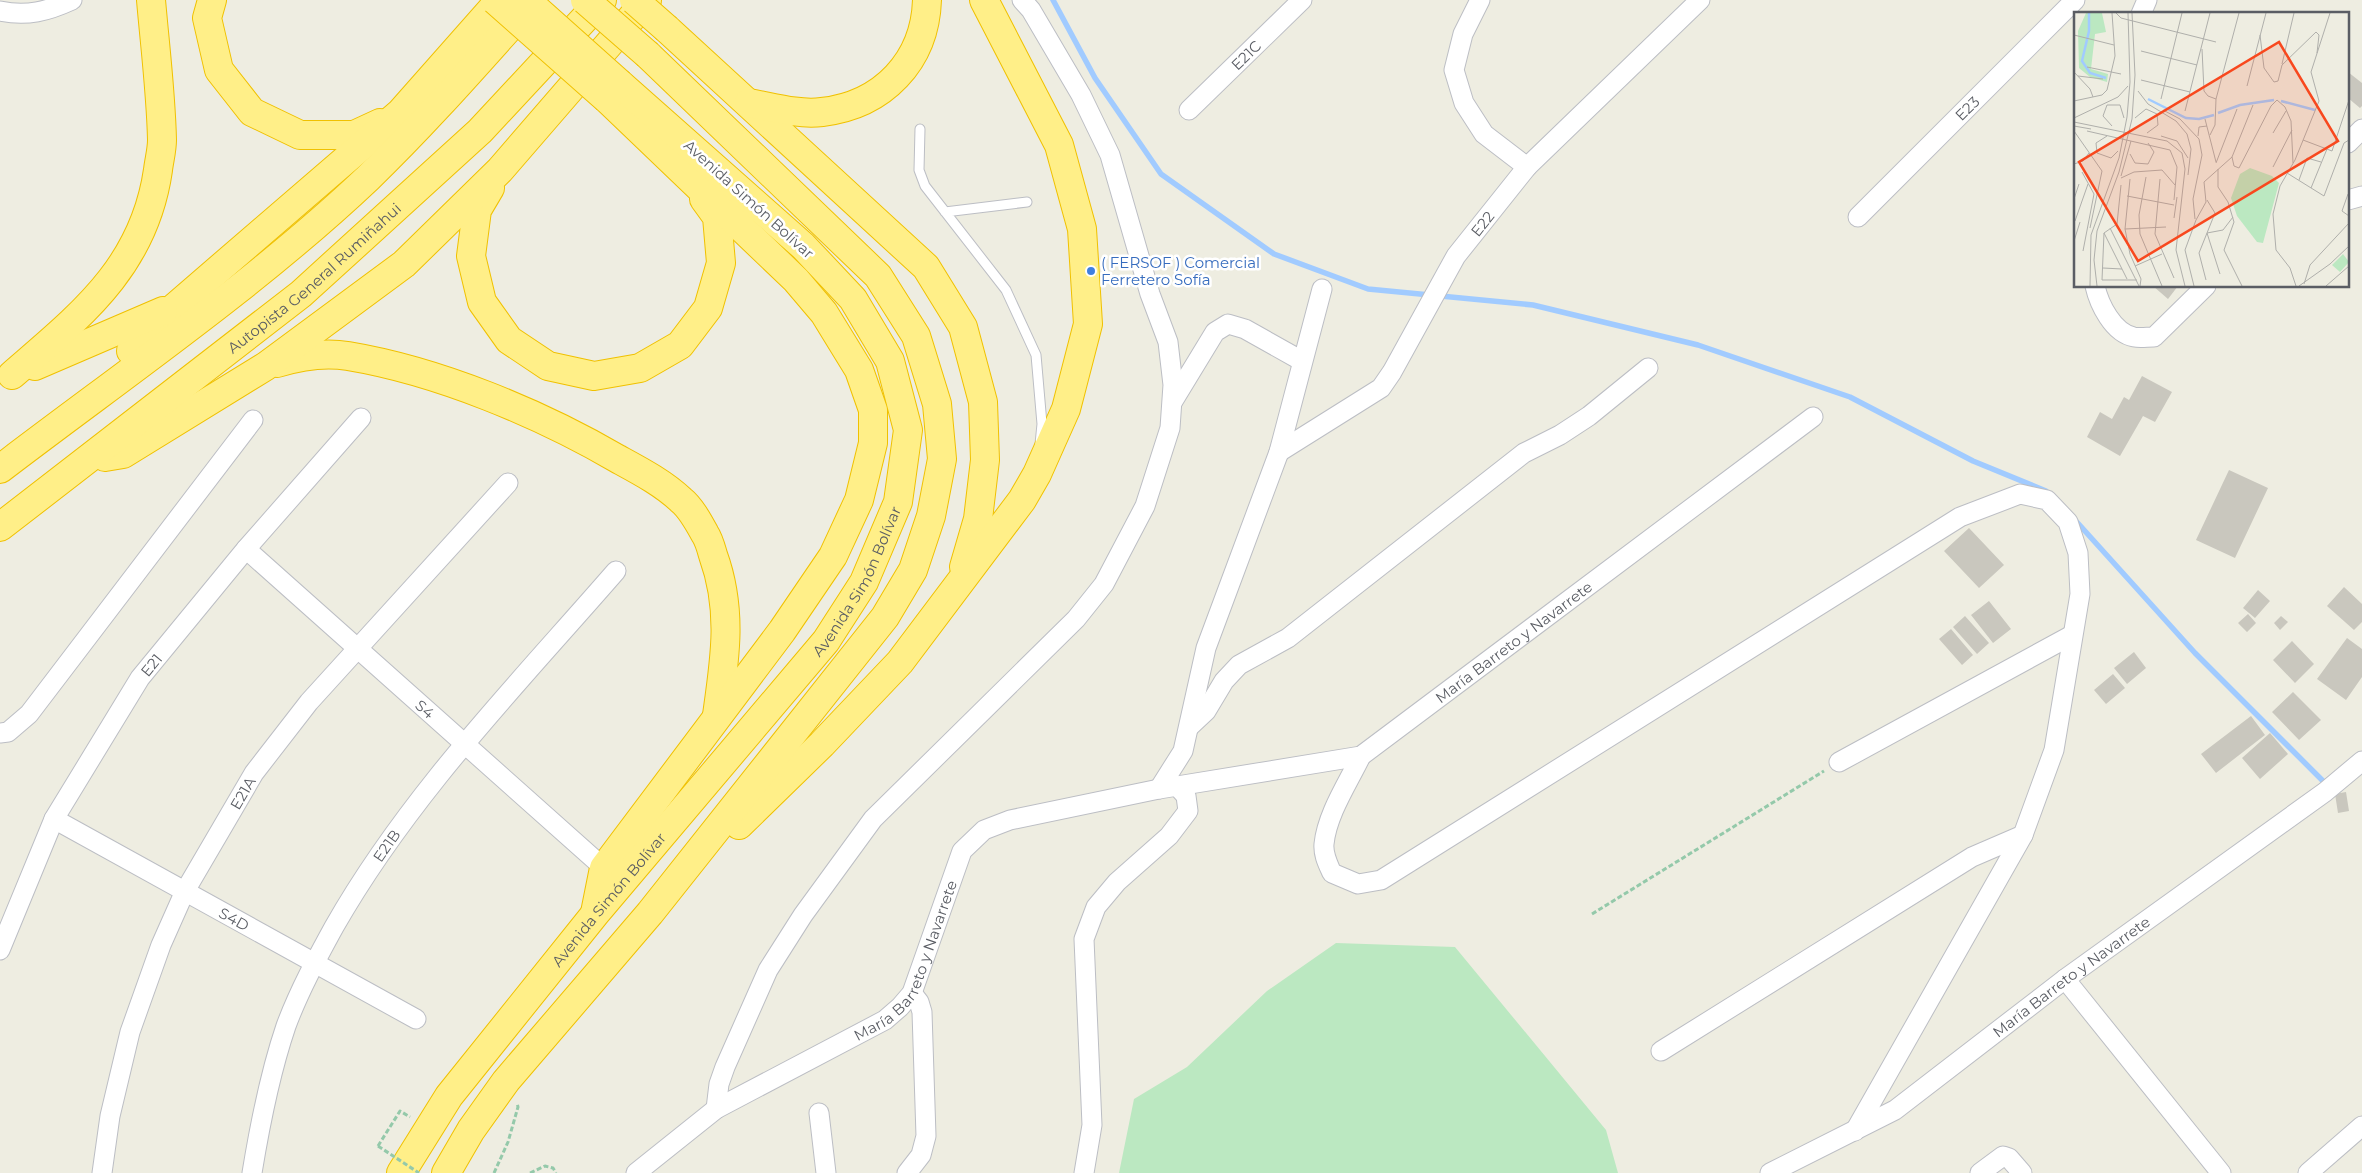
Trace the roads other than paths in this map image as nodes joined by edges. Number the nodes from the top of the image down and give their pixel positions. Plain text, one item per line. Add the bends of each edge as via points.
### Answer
1 (72, 0) edge
2 (151, 0) edge
3 (212, 0) edge
4 (495, 0) edge
5 (500, 0) edge
6 (526, 0) edge
7 (534, 0) edge
8 (585, 0) edge
9 (602, 0) edge
10 (634, 0) edge
11 (647, 0) edge
12 (927, 0) edge
13 (984, 0) edge
14 (1022, 0) edge
15 (1302, 0) edge
16 (1480, 0) edge
17 (1700, 0) edge
18 (2075, 0) edge
19 (2147, 0) edge
20 (0, 11) edge
21 (2142, 12) edge
22 (614, 91) junction
23 (750, 103) junction
24 (1189, 110) dead end
25 (402, 112) junction
26 (920, 129) dead end
27 (2362, 129) edge
28 (2350, 141) edge
29 (1527, 167) junction
30 (500, 170) junction
31 (688, 178) junction
32 (1027, 202) dead end
33 (945, 212) junction
34 (1858, 216) dead end
35 (2095, 288) edge
36 (2204, 288) edge
37 (1322, 289) dead end
38 (176, 306) junction
39 (1302, 361) junction
40 (266, 366) junction
41 (1648, 368) dead end
42 (6, 379) edge
43 (1172, 403) junction
44 (1813, 417) dead end
45 (361, 418) dead end
46 (64, 420) junction
47 (253, 420) dead end
48 (1279, 452) junction
49 (87, 461) junction
50 (0, 469) edge
51 (1037, 474) junction
52 (508, 483) dead end
53 (0, 526) edge
54 (246, 549) junction
55 (616, 571) dead end
56 (959, 585) junction
57 (2072, 635) junction
58 (358, 649) junction
59 (717, 716) junction
60 (1190, 726) junction
61 (0, 734) edge
62 (465, 745) junction
63 (1361, 756) junction
64 (1839, 762) road end
65 (2362, 762) edge
66 (2354, 775) edge
67 (1168, 788) junction
68 (54, 819) junction
69 (2023, 835) junction
70 (604, 868) junction
71 (185, 891) junction
72 (650, 913) junction
73 (595, 914) junction
74 (0, 950) edge
75 (314, 963) junction
76 (2065, 980) junction
77 (912, 993) junction
78 (416, 1019) dead end
79 (1661, 1052) dead end
80 (716, 1109) junction
81 (819, 1113) dead end
82 (2362, 1126) edge
83 (1856, 1131) junction
84 (102, 1173) edge
85 (252, 1173) edge
86 (402, 1173) edge
87 (446, 1173) edge
88 (636, 1173) edge
89 (826, 1173) edge
90 (907, 1173) edge
91 (1084, 1173) edge
92 (1770, 1173) edge
93 (1980, 1173) edge
94 (2022, 1173) edge
95 (2220, 1173) edge
96 (2308, 1173) edge

1 - 20 street via 47,11 13,14
2 - 42 highway via 162,142 154,199 132,251 104,290 72,323
3 - 25 highway via 208,18 219,70 252,112 300,135 354,135
4 - 22 highway, bridge
5 - 25 highway
6 - 22 highway, Avenida Simón Bolívar, bridge
7 - 46 highway via 368,178 273,261
8 - 72 highway, bridge via 648,55 878,276 916,336 936,404 942,460 931,516 913,570 886,617
9 - 49 highway, Autopista General Rumiñahui via 480,131 301,294
10 - 23 highway, bridge
11 - 30 highway
12 - 23 highway via 922,37 912,56 898,75 871,95 844,107 821,112
13 - 51 highway via 1059,145 1082,229 1088,324 1066,408
14 - 43 street via 1081,95 1110,154 1150,294 1168,342
15 - 24 street, E21C
16 - 29 street via 1463,34 1454,70 1464,103 1484,134
17 - 29 street, E22
18 - 34 street, E23
19 - 21 street
22 - 31 highway
22 - 73 highway, Avenida Simón Bolívar via 803,246 853,299 890,362 908,430 898,502 864,582 826,642
23 - 56 highway via 926,266 963,327 983,402 985,460 978,519
25 - 38 highway
26 - 33 lane via 919,170 925,186
27 - 28 street
29 - 48 street, E22 via 1456,256 1381,388
30 - 31 highway via 477,210 471,256 482,302 509,340 548,366 594,376 640,368 680,345 708,308 721,263 717,217
30 - 40 highway via 404,264
31 - 59 highway via 796,280 824,314 859,370 873,410 873,443 859,500 833,556 782,631
32 - 33 lane
33 - 51 lane via 1006,290 1036,355 1042,424
35 - 36 street via 2097,297 2116,327 2133,337 2154,337
37 - 39 street
38 - 42 highway
38 - 46 highway
39 - 43 street via 1245,329 1228,324 1215,332
39 - 48 street
40 - 49 highway via 123,454
40 - 59 highway via 302,355 346,356 432,377 587,440 683,501 706,535 720,573 727,617 726,654
41 - 60 street via 1589,416 1524,453 1288,638 1239,665 1224,681 1206,711
43 - 80 street via 1170,428 1145,506 1104,584 1076,619 873,819 803,915 768,970 725,1067
44 - 63 street, María Barreto y Navarrete
45 - 54 street, E21
46 - 50 highway
47 - 61 street via 29,714 8,732
48 - 60 street via 1206,648
49 - 53 highway, Autopista General Rumiñahui
51 - 56 highway via 1022,500
52 - 58 street, E21A
54 - 58 street, S4
54 - 68 street, E21 via 140,678
55 - 62 street, E21B
56 - 72 highway via 893,669 822,744
57 - 63 street via 2080,594 2078,553 2068,522 2047,500 2020,494 1960,517 1380,880 1358,884 1332,874 1324,846 1328,826
57 - 64 street
57 - 69 street via 2054,750
58 - 62 street, S4
58 - 71 street, E21A via 309,702 254,773
59 - 70 highway
60 - 67 street
62 - 70 street, S4
62 - 75 street, E21B via 433,782 381,853
63 - 67 street, María Barreto y Navarrete
65 - 66 street, María Barreto y Navarrete
66 - 76 street, María Barreto y Navarrete
67 - 77 street, María Barreto y Navarrete via 1010,820 984,830 962,850
67 - 91 street via 1186,796 1188,811 1169,836 1117,882 1096,906 1084,940 1092,1125
68 - 71 street, S4D
68 - 74 street, E21
69 - 79 street via 1972,857
69 - 83 street
70 - 73 highway
71 - 75 street, S4D
71 - 84 street, E21A via 161,945 130,1032 110,1116
72 - 87 highway via 506,1081 471,1130
73 - 86 highway, Avenida Simón Bolívar via 449,1096
75 - 78 street, S4D
75 - 85 street, E21B via 286,1026 260,1123
76 - 83 street, María Barreto y Navarrete via 1895,1110
76 - 95 street
77 - 80 street, María Barreto y Navarrete via 886,1020
77 - 90 street via 922,1012 926,1136 921,1155
80 - 88 street, María Barreto y Navarrete
81 - 89 street
82 - 96 street
83 - 92 street, María Barreto y Navarrete
93 - 94 street via 2003,1156

